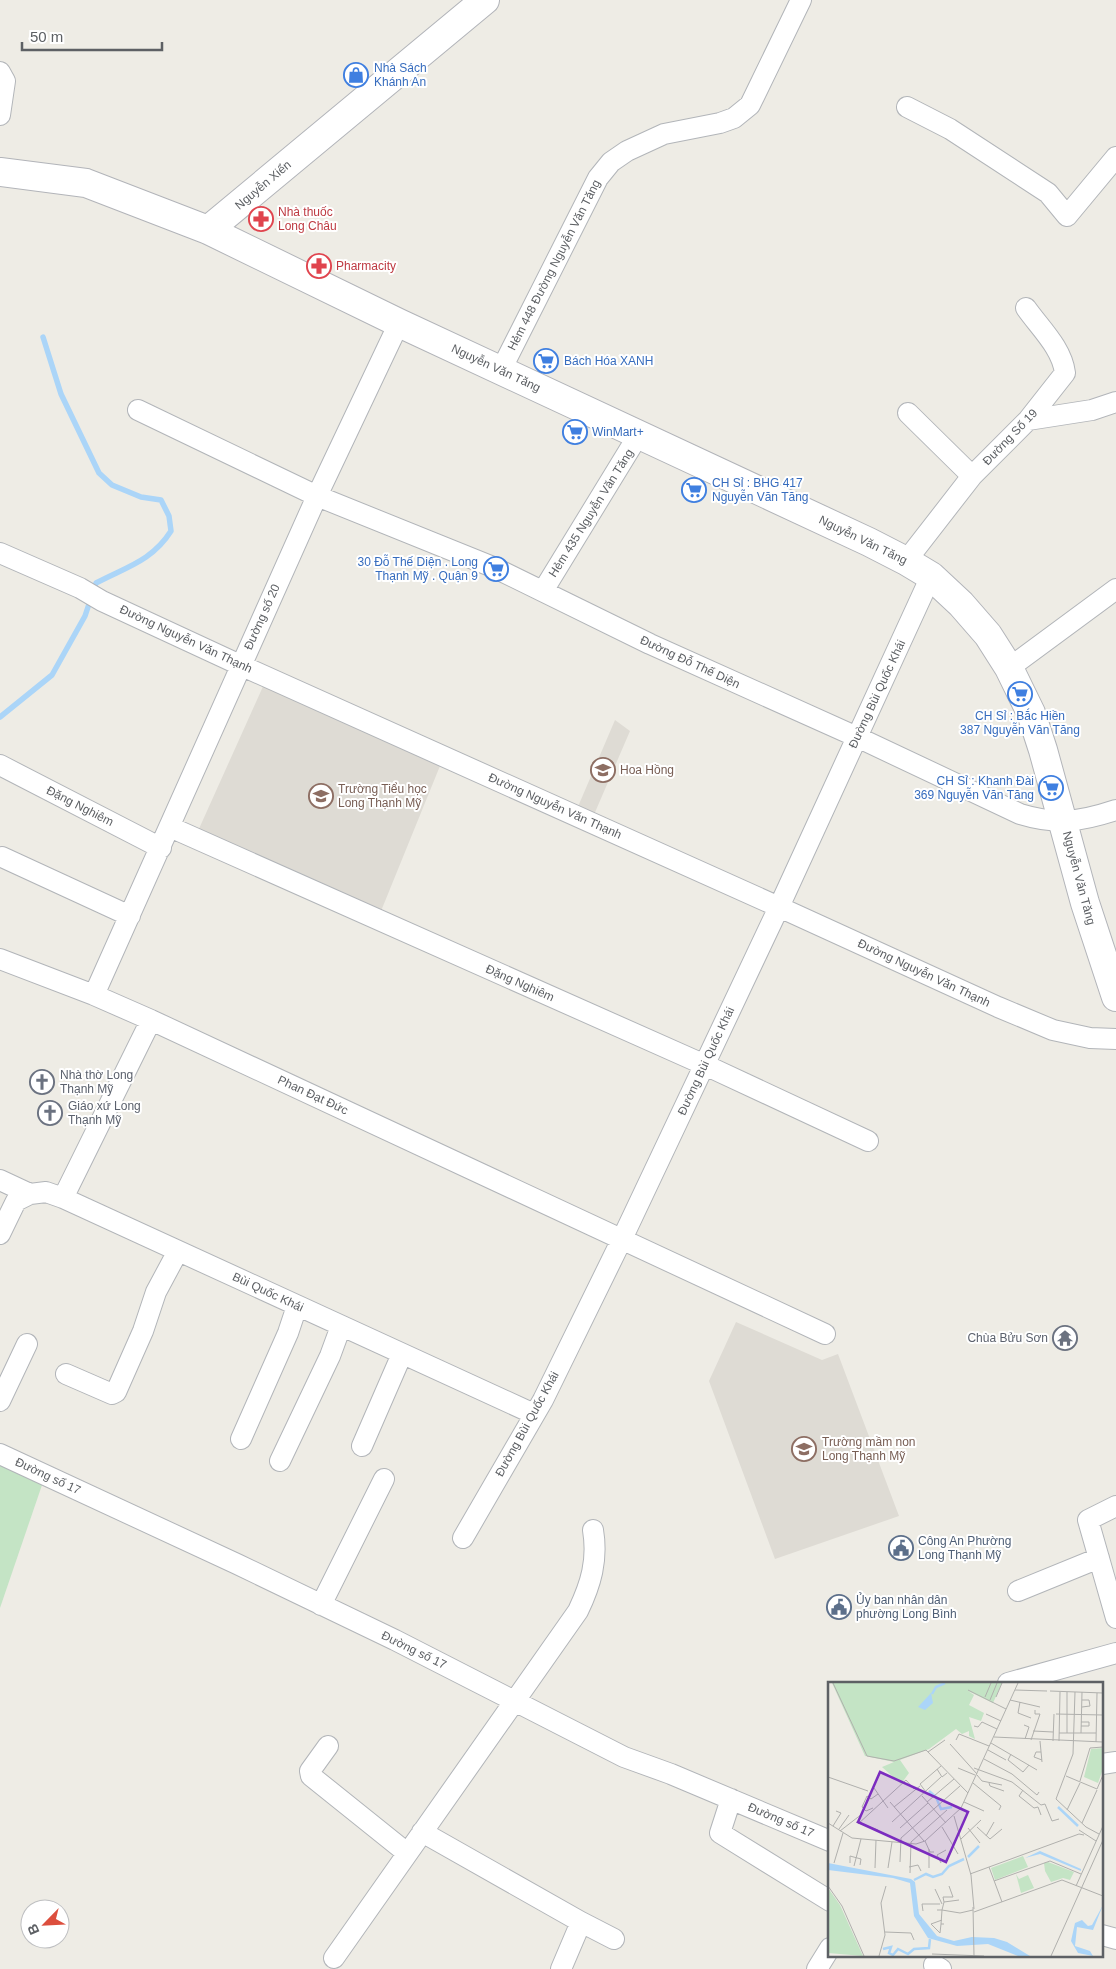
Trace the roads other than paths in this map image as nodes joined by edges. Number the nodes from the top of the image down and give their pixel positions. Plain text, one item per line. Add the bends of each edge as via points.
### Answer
1 (485, 0) edge
2 (801, 0) edge
3 (0, 72) edge
4 (907, 106) dead end
5 (0, 115) edge
6 (1116, 157) edge
7 (0, 172) edge
8 (208, 230) junction
9 (1026, 308) dead end
10 (399, 323) junction
11 (501, 370) junction
12 (1116, 402) edge
13 (138, 410) dead end
14 (908, 413) dead end
15 (1028, 420) junction
16 (639, 434) junction
17 (972, 476) junction
18 (317, 496) junction
19 (0, 553) edge
20 (906, 561) junction
21 (931, 576) junction
22 (1116, 588) edge
23 (543, 592) junction
24 (240, 665) junction
25 (1008, 668) junction
26 (857, 737) junction
27 (0, 765) edge
28 (1116, 810) edge
29 (1064, 822) junction
30 (170, 827) junction
31 (161, 848) junction
32 (2, 857) dead end
33 (779, 907) junction
34 (130, 916) junction
35 (0, 959) edge
36 (94, 995) junction
37 (1116, 997) edge
38 (151, 1020) junction
39 (1116, 1038) edge
40 (704, 1065) junction
41 (868, 1141) dead end
42 (0, 1180) edge
43 (30, 1194) junction
44 (63, 1198) junction
45 (0, 1234) edge
46 (622, 1239) junction
47 (178, 1251) junction
48 (297, 1306) junction
49 (341, 1326) junction
50 (825, 1334) dead end
51 (27, 1344) dead end
52 (402, 1354) junction
53 (66, 1374) dead end
54 (0, 1401) edge
55 (534, 1414) junction
56 (241, 1439) dead end
57 (362, 1446) dead end
58 (0, 1454) edge
59 (280, 1461) dead end
60 (384, 1479) dead end
61 (1116, 1506) edge
62 (1116, 1519) edge
63 (1088, 1520) junction
64 (593, 1530) dead end
65 (463, 1538) dead end
66 (1098, 1558) junction
67 (1018, 1591) dead end
68 (320, 1605) junction
69 (1116, 1618) edge
70 (1116, 1653) edge
71 (1012, 1682) edge
72 (514, 1701) junction
73 (328, 1746) dead end
74 (731, 1799) junction
75 (422, 1832) junction
76 (828, 1840) edge
77 (407, 1853) junction
78 (828, 1900) edge
79 (581, 1922) junction
80 (614, 1939) dead end
81 (828, 1951) edge
82 (334, 1958) dead end
83 (561, 1969) edge
84 (817, 1969) edge

1 - 8 main road, Nguyễn Xiển
2 - 11 street, Hẻm 448 Đường Nguyễn Văn Tăng via 750,105 734,118 664,134 627,151 611,162 598,178
3 - 5 street via 5,81
4 - 6 street via 950,129 1048,192 1067,216
7 - 8 main road via 86,183
8 - 10 main road, Nguyễn Văn Tăng
9 - 15 street, Đường Số 19 via 1058,352 1065,373
10 - 11 main road, Nguyễn Văn Tăng
10 - 18 street, Đường số 20
11 - 16 main road, Nguyễn Văn Tăng
12 - 15 street via 1092,410
13 - 18 street, Đường Đỗ Thế Diện
14 - 17 street
15 - 17 street, Đường Số 19
16 - 20 main road, Nguyễn Văn Tăng
16 - 23 street, Hẻm 435 Nguyễn Văn Tăng
17 - 20 street, Đường Số 19
18 - 23 street, Đường Đỗ Thế Diện via 493,567
18 - 24 street, Đường số 20
19 - 24 street, Đường Nguyễn Văn Thạnh
20 - 21 main road, Nguyễn Văn Tăng
21 - 25 main road, Nguyễn Văn Tăng via 988,635
21 - 26 street, Đường Bùi Quốc Khái
22 - 25 street
23 - 26 street, Đường Đỗ Thế Diện
24 - 30 street, Đường số 20
24 - 33 street, Đường Nguyễn Văn Thạnh
25 - 29 main road, Nguyễn Văn Tăng via 1031,713
26 - 29 street, Đường Đỗ Thế Diện via 1020,814 1041,821
26 - 33 street, Đường Bùi Quốc Khái
27 - 31 street, Đặng Nghiêm
28 - 29 street, Đường Đỗ Thế Diện
29 - 37 main road, Nguyễn Văn Tăng via 1085,903
30 - 31 street, Đường số 20
30 - 40 street, Đặng Nghiêm
31 - 34 street, Đường số 20
32 - 34 street
33 - 39 street, Đường Nguyễn Văn Thạnh via 1053,1030 1090,1038
33 - 40 street, Đường Bùi Quốc Khái
34 - 36 street, Đường số 20
35 - 36 street, Phan Đạt Đức
36 - 38 street, Phan Đạt Đức
38 - 44 street
38 - 46 street, Phan Đạt Đức
40 - 41 street, Đặng Nghiêm
40 - 46 street, Đường Bùi Quốc Khái
42 - 43 street, Bùi Quốc Khái
43 - 44 street, Bùi Quốc Khái via 46,1192
43 - 45 street via 16,1201
44 - 47 street, Bùi Quốc Khái
46 - 50 street, Phan Đạt Đức
46 - 55 street, Đường Bùi Quốc Khái
47 - 48 street, Bùi Quốc Khái
47 - 53 street via 156,1292 116,1392 102,1391
48 - 49 street, Bùi Quốc Khái
48 - 56 street
49 - 52 street, Bùi Quốc Khái
49 - 59 street
51 - 54 street
52 - 55 street, Bùi Quốc Khái
52 - 57 street
55 - 65 street, Đường Bùi Quốc Khái
58 - 68 street, Đường số 17
60 - 68 street
61 - 63 street
62 - 63 street
63 - 66 street
64 - 72 street via 596,1547 594,1568 578,1611
66 - 67 street
66 - 69 street
68 - 72 street, Đường số 17
70 - 71 street
72 - 74 street, Đường số 17 via 624,1757
72 - 75 street
73 - 77 street via 310,1771 311,1776
74 - 76 street, Đường số 17
74 - 78 street via 720,1833
75 - 77 street
75 - 79 street
77 - 82 street
79 - 80 street
79 - 83 street
81 - 84 street

